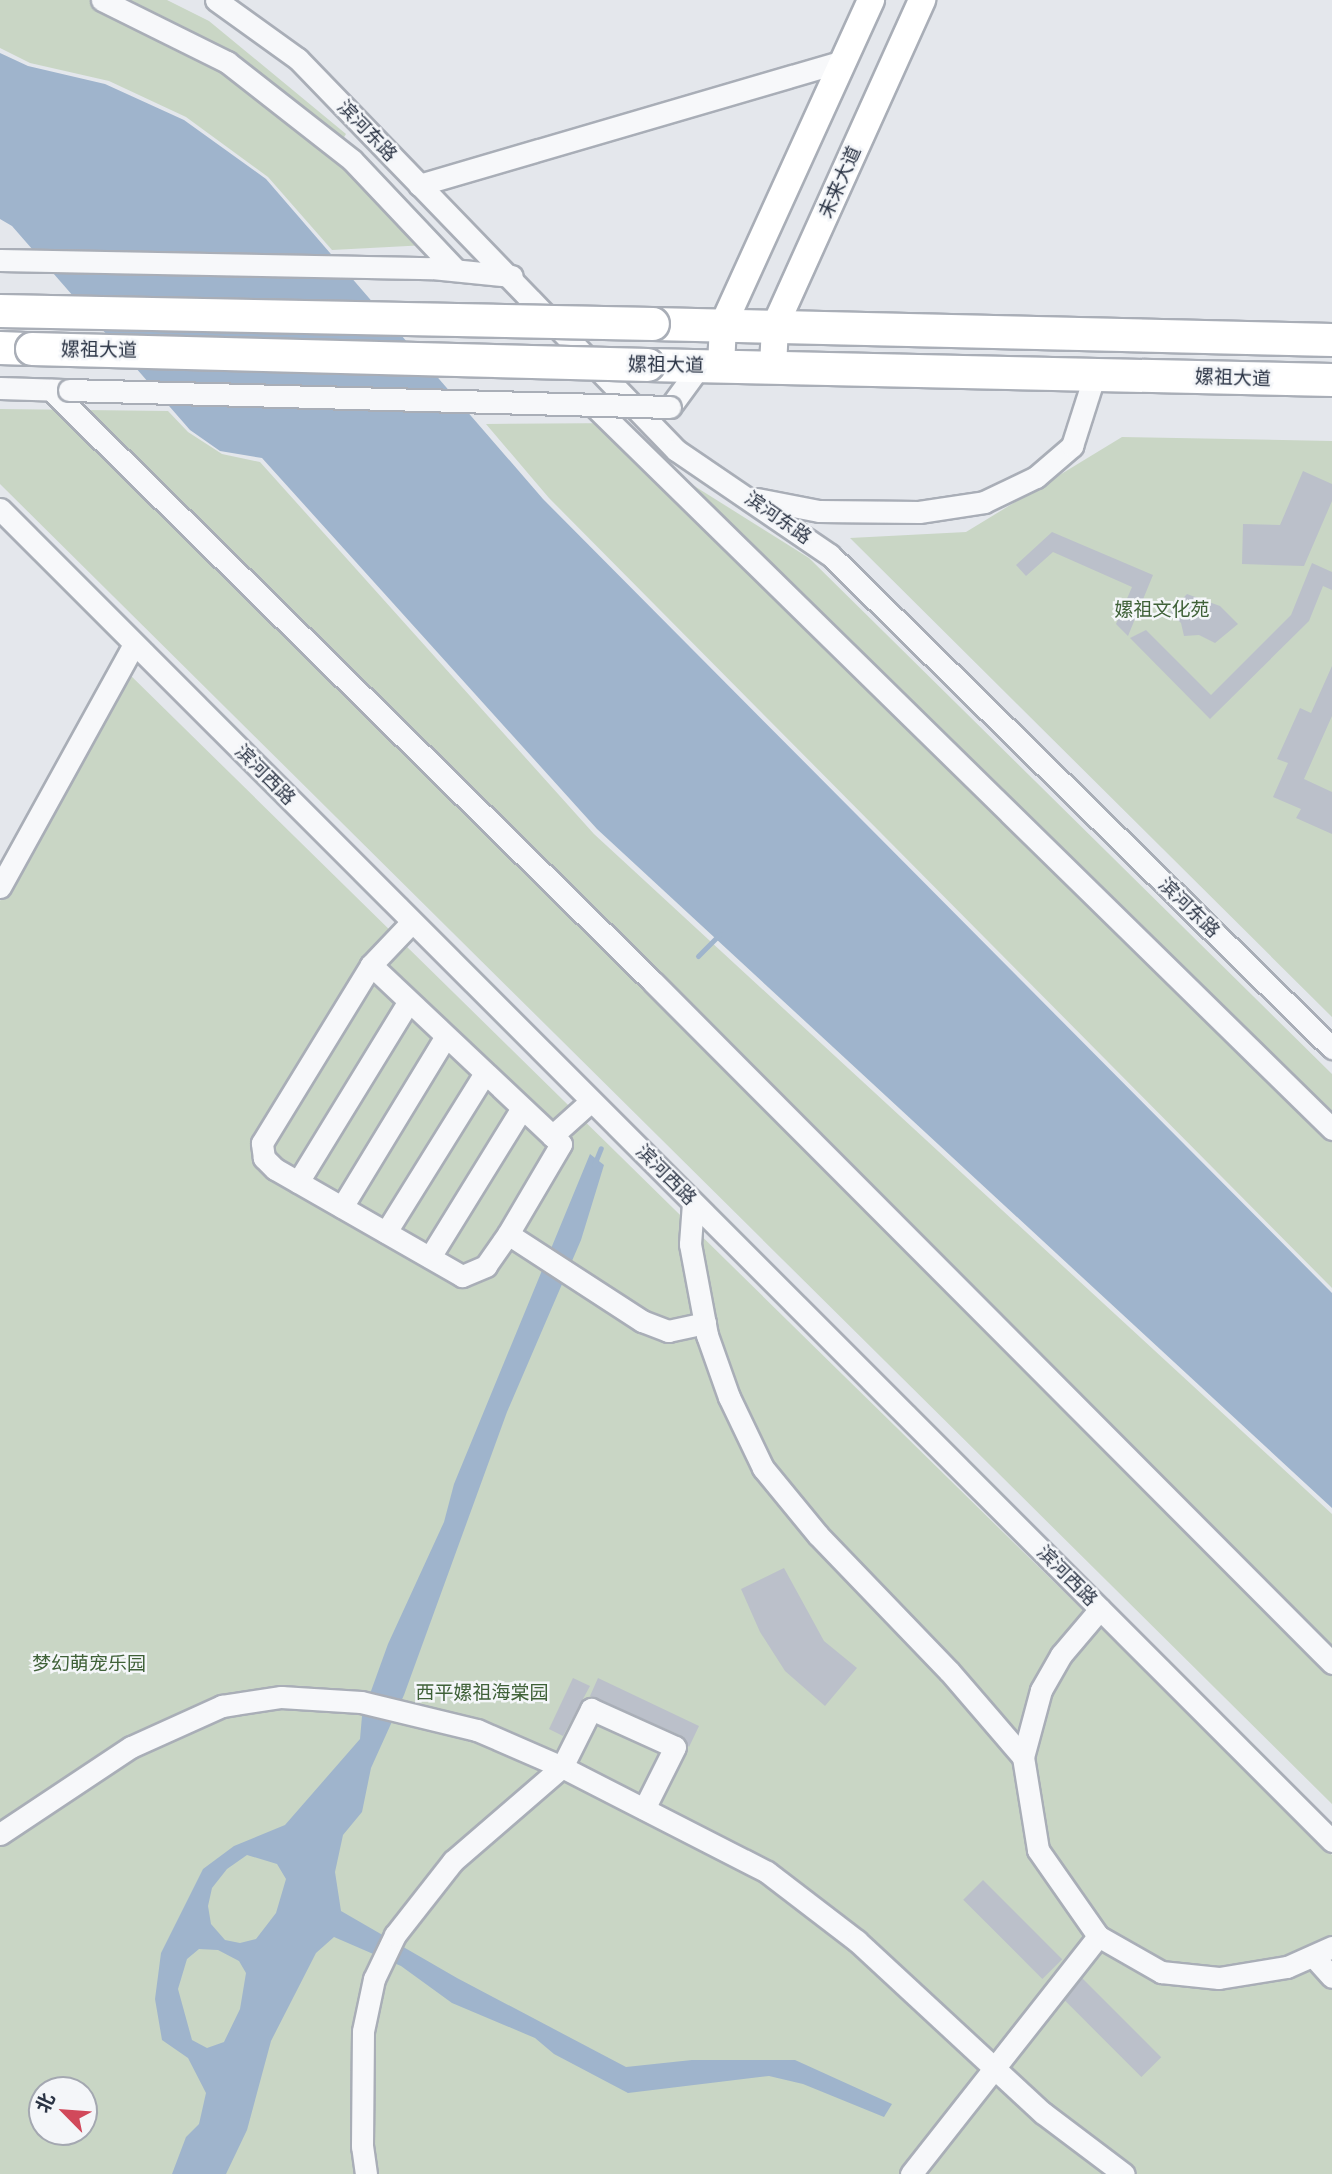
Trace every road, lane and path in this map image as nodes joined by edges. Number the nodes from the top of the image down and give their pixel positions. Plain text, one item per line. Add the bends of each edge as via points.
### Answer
1 (102, 0) edge
2 (216, 0) edge
3 (871, 0) edge
4 (922, 0) edge
5 (842, 61) junction
6 (419, 185) junction
7 (0, 260) edge
8 (456, 270) junction
9 (512, 276) junction
10 (0, 311) edge
11 (723, 325) junction
12 (775, 326) junction
13 (1332, 340) edge
14 (0, 348) edge
15 (710, 366) junction
16 (773, 367) junction
17 (1095, 374) junction
18 (1332, 380) edge
19 (0, 388) edge
20 (60, 390) junction
21 (593, 405) junction
22 (748, 497) junction
23 (0, 509) edge
24 (134, 643) junction
25 (0, 887) edge
26 (412, 922) junction
27 (371, 965) junction
28 (409, 1001) junction
29 (446, 1036) junction
30 (1332, 1048) edge
31 (485, 1073) junction
32 (591, 1101) junction
33 (522, 1108) junction
34 (1332, 1129) edge
35 (552, 1136) junction
36 (298, 1182) junction
37 (693, 1203) junction
38 (342, 1207) junction
39 (386, 1232) junction
40 (508, 1234) junction
41 (430, 1257) junction
42 (705, 1323) junction
43 (1100, 1609) junction
44 (1332, 1663) edge
45 (1023, 1757) junction
46 (562, 1767) junction
47 (644, 1809) junction
48 (0, 1834) edge
49 (1332, 1841) edge
50 (1098, 1936) junction
51 (1322, 1952) edge
52 (1332, 1977) edge
53 (993, 2065) junction
54 (366, 2174) edge
55 (911, 2174) edge
56 (1124, 2174) edge

1 - 8 street via 227,62 352,160
2 - 6 street, 滨河东路 via 299,58
3 - 5 main road
4 - 12 main road, 未来大道
5 - 6 street
5 - 11 main road
6 - 9 street, 滨河东路
7 - 8 street
8 - 9 street
9 - 22 street, 滨河东路 via 656,432
10 - 11 highway, 嫘祖大道, bridge
11 - 12 highway, 嫘祖大道
11 - 15 main road
12 - 13 highway, 嫘祖大道
12 - 16 main road, 未来大道
14 - 15 highway, 嫘祖大道, bridge
15 - 16 highway, 嫘祖大道
15 - 21 street, bridge via 670,407
16 - 17 highway, 嫘祖大道
17 - 18 highway, 嫘祖大道
17 - 22 street via 1072,446 1036,477 984,502 919,512 831,511
19 - 20 street
20 - 21 street, bridge
20 - 44 street
21 - 34 street
22 - 30 street, 滨河东路 via 830,555
23 - 24 street, 滨河西路
24 - 25 street
24 - 26 street, 滨河西路
26 - 27 street
26 - 32 street, 滨河西路
27 - 28 street
27 - 36 street via 262,1143 264,1158
28 - 29 street
28 - 36 street
29 - 31 street
29 - 38 street
31 - 33 street
31 - 39 street
32 - 35 street
32 - 37 street, 滨河西路
33 - 35 street
33 - 41 street
35 - 40 street via 561,1144
36 - 38 street
37 - 42 street via 690,1244
37 - 43 street, 滨河西路
38 - 39 street
39 - 41 street
40 - 41 street via 486,1266 472,1275 462,1276
40 - 42 street via 642,1321 668,1331
42 - 45 street via 729,1397 763,1468 818,1535 949,1671
43 - 45 street via 1061,1655 1041,1690
43 - 49 street, 滨河西路
45 - 50 street via 1038,1850
46 - 47 street
46 - 47 street via 591,1709 675,1747
46 - 48 street via 477,1730 404,1710 281,1697 222,1706 131,1747
46 - 54 street via 453,1861 395,1935 380,1964 363,2031
47 - 53 street via 767,1872 857,1941
50 - 51 street via 1161,1972 1219,1978 1287,1967
50 - 53 street
51 - 52 street
53 - 55 street
53 - 56 street via 1043,2113

